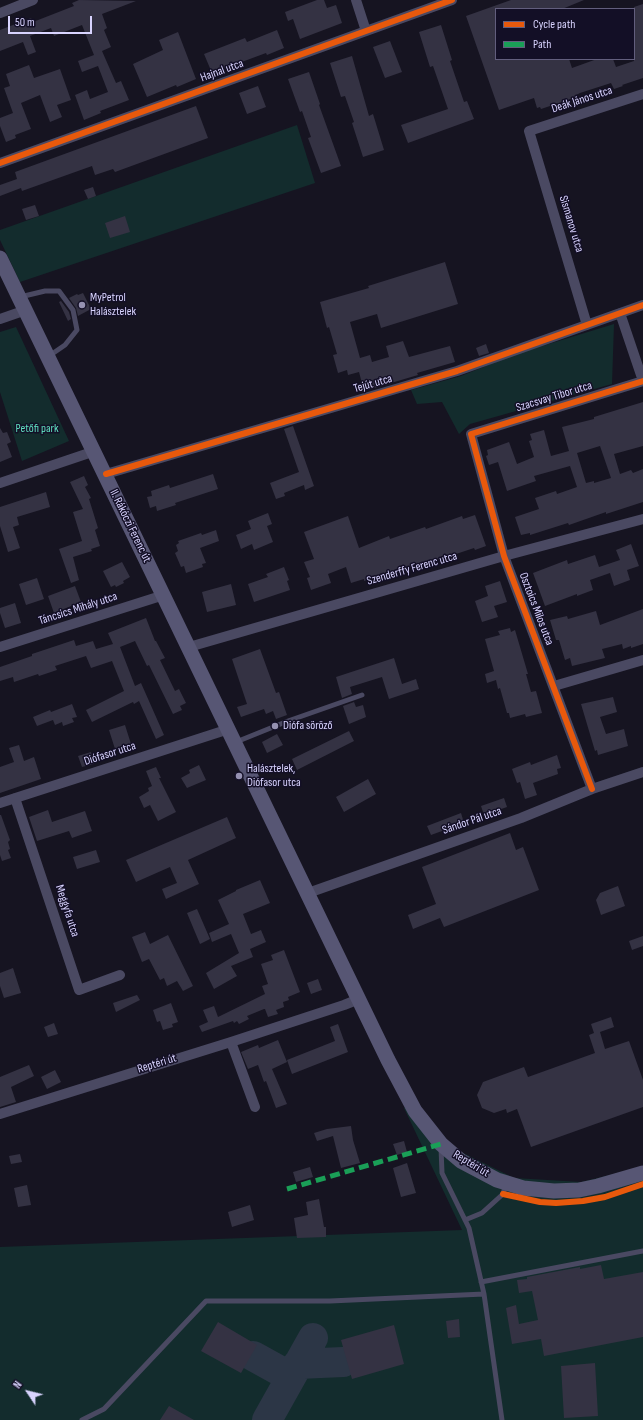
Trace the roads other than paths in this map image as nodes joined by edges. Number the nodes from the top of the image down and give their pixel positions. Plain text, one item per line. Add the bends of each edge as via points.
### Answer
1 (33, 0) edge
2 (356, 0) edge
3 (452, 0) edge
4 (0, 13) edge
5 (366, 31) junction
6 (643, 94) edge
7 (530, 131) joint
8 (0, 163) edge
9 (0, 258) edge
10 (22, 304) junction
11 (643, 305) edge
12 (620, 313) junction
13 (0, 319) edge
14 (587, 325) junction
15 (48, 357) junction
16 (643, 381) edge
17 (471, 434) joint
18 (95, 451) junction
19 (106, 474) junction
20 (0, 483) edge
21 (643, 518) edge
22 (504, 556) junction
23 (164, 595) junction
24 (0, 647) edge
25 (189, 647) junction
26 (643, 660) edge
27 (554, 686) junction
28 (362, 695) dead end
29 (232, 736) junction
30 (643, 772) edge
31 (592, 789) junction
32 (15, 798) junction
33 (0, 803) edge
34 (308, 893) junction
35 (120, 975) dead end
36 (359, 999) junction
37 (231, 1042) junction
38 (255, 1107) dead end
39 (0, 1114) edge
40 (441, 1144) junction
41 (643, 1173) edge
42 (507, 1183) junction
43 (465, 1220) junction
44 (643, 1250) edge
45 (481, 1282) junction
46 (484, 1294) junction
47 (82, 1420) edge
48 (502, 1420) edge

1 - 4 street
2 - 5 street
3 - 5 street, Hajnal utca
5 - 8 street, Hajnal utca
6 - 7 street, Deák János utca
7 - 14 street, Sismanov utca
9 - 10 main road, II. Rákóczi Ferenc út
10 - 13 street
10 - 15 main road, II. Rákóczi Ferenc út
10 - 15 lane via 45,291 59,291 73,310 77,330 65,345
11 - 12 street, Tejút utca
12 - 14 street, Tejút utca
12 - 16 street
14 - 19 street, Tejút utca via 457,371
15 - 18 main road, II. Rákóczi Ferenc út
16 - 17 street, Szacsvay Tibor utca
17 - 22 street, Osztoics Milos utca
18 - 19 main road, II. Rákóczi Ferenc út
18 - 20 street
19 - 23 main road, II. Rákóczi Ferenc út
21 - 22 street, Szenderffy Ferenc utca
22 - 25 street, Szenderffy Ferenc utca
22 - 27 street, Osztoics Milos utca
23 - 24 street, Táncsics Mihály utca
23 - 25 main road, II. Rákóczi Ferenc út
25 - 29 main road, II. Rákóczi Ferenc út
26 - 27 street
27 - 31 street, Osztoics Milos utca
28 - 29 lane via 288,721
29 - 32 street, Diófasor utca
29 - 34 main road, Reptéri út
30 - 31 street, Sándor Pál utca
31 - 34 street, Sándor Pál utca via 521,818
32 - 33 street, Diófasor utca
32 - 35 street, Meggyfa utca via 79,990
34 - 36 main road, Reptéri út
36 - 37 street, Reptéri út
36 - 40 main road, Reptéri út via 408,1098
37 - 38 street
37 - 39 street, Reptéri út
40 - 42 main road, Reptéri út via 461,1161
40 - 43 lane via 442,1173
41 - 42 main road, Reptéri út via 579,1190 534,1190
42 - 43 lane via 503,1194 482,1213
43 - 45 lane
44 - 45 lane
45 - 46 lane
46 - 47 lane via 206,1302 104,1409
46 - 48 lane

